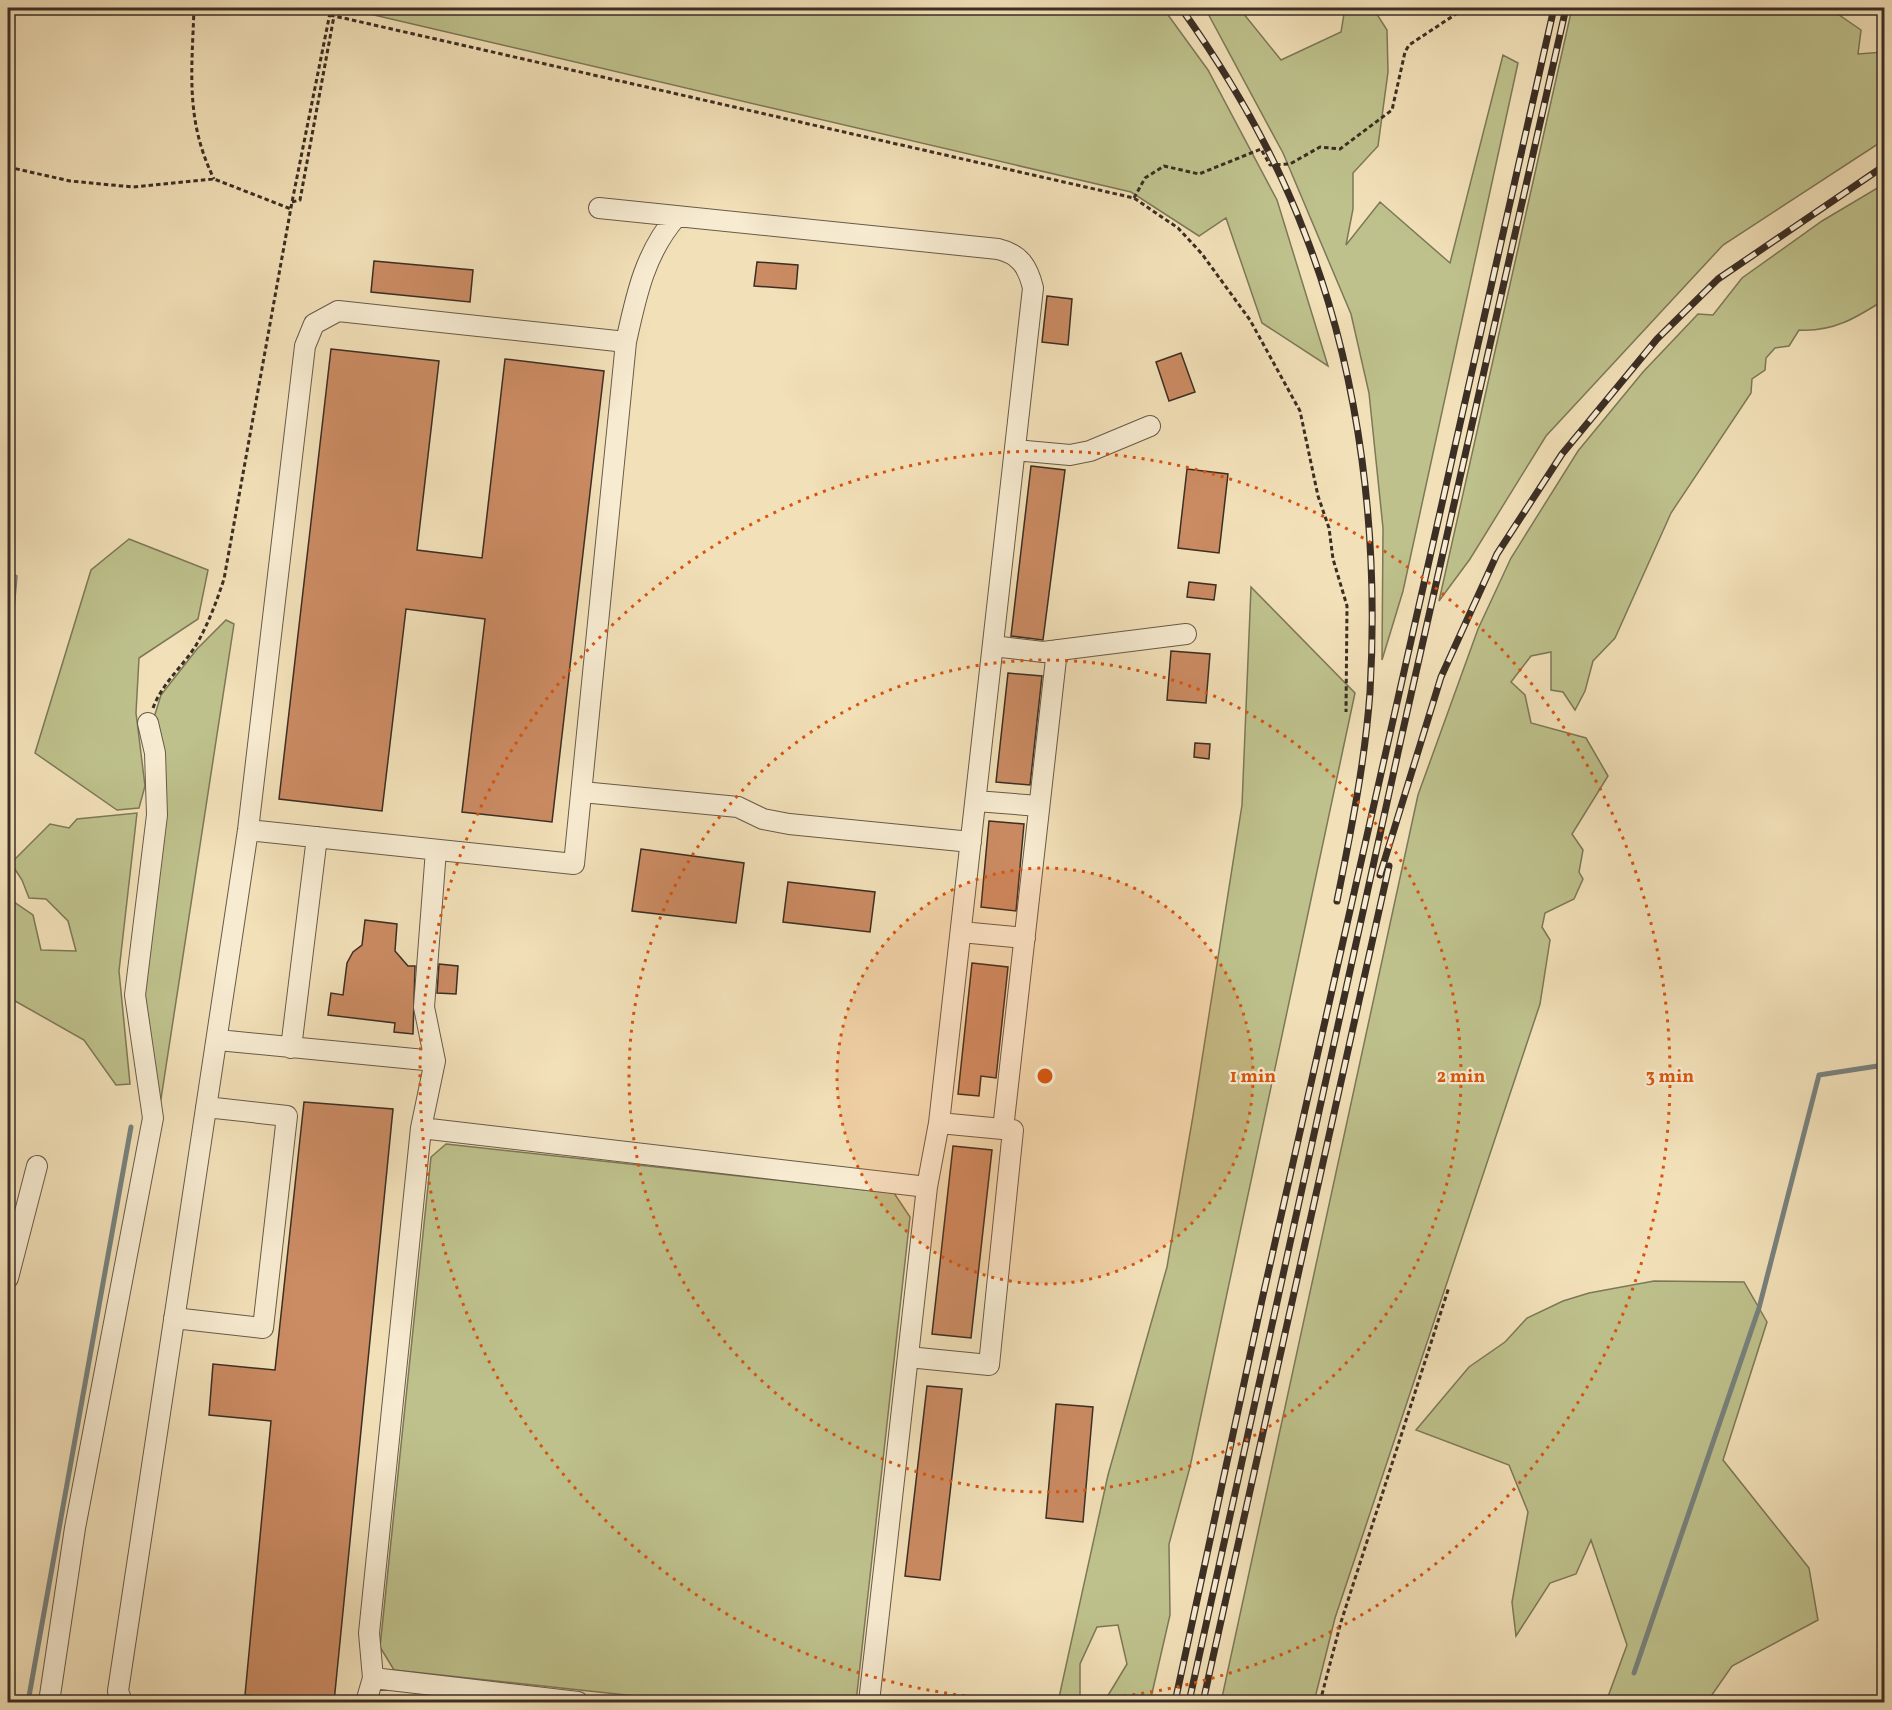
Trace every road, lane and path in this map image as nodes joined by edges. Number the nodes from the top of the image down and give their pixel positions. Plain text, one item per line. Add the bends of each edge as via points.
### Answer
1 (194, 8) edge
2 (331, 8) edge
3 (1465, 8) edge
4 (332, 16) junction
5 (8, 167) edge
6 (214, 179) junction
7 (1134, 198) junction
8 (292, 202) junction
9 (599, 208) dead end
10 (291, 209) junction
11 (677, 216) junction
12 (626, 342) junction
13 (1150, 426) dead end
14 (1015, 450) junction
15 (1186, 634) dead end
16 (993, 646) junction
17 (1057, 650) junction
18 (1346, 712) dead end
19 (148, 723) joint
20 (582, 792) junction
21 (976, 801) junction
22 (1040, 806) junction
23 (248, 830) junction
24 (317, 837) junction
25 (971, 842) junction
26 (436, 850) junction
27 (961, 932) junction
28 (1025, 938) junction
29 (218, 1040) junction
30 (291, 1048) junction
31 (435, 1061) junction
32 (206, 1107) junction
33 (939, 1123) junction
34 (421, 1128) junction
35 (1003, 1129) junction
36 (37, 1166) dead end
37 (927, 1187) junction
38 (8, 1278) edge
39 (1449, 1287) dead end
40 (174, 1318) junction
41 (908, 1357) junction
42 (373, 1678) junction
43 (49, 1702) edge
44 (122, 1702) edge
45 (366, 1702) edge
46 (578, 1702) edge
47 (869, 1702) edge
48 (1320, 1702) edge

1 - 6 path via 191,102 200,151
2 - 4 path
3 - 7 path via 1409,45 1389,114 1340,148 1313,149 1290,164 1270,165 1261,149 1199,174 1164,166 1145,178
4 - 7 path
4 - 8 path
4 - 8 path via 300,200
5 - 6 path via 70,181 133,187
6 - 10 path
7 - 18 path via 1178,228 1202,254 1250,320 1300,411 1347,606
8 - 10 path
9 - 11 lane
10 - 19 path via 224,579 213,614 194,648 158,694
11 - 12 lane via 661,234 647,262
11 - 14 lane via 1012,252 1029,273 1033,288
12 - 20 lane
12 - 23 lane via 338,311 314,324 305,346
13 - 14 lane via 1090,451 1070,455
14 - 16 lane
15 - 17 lane
16 - 17 lane
16 - 21 lane
17 - 22 lane
19 - 43 lane via 155,753 157,815 135,996 153,1118 75,1528
20 - 25 lane via 738,807 763,819 789,824
20 - 26 lane via 574,864
21 - 22 lane
21 - 25 lane
22 - 28 lane
23 - 24 lane
23 - 29 lane
24 - 26 lane
24 - 30 lane
25 - 27 lane
26 - 31 lane via 424,1007
27 - 28 lane
27 - 33 lane
28 - 35 lane
29 - 30 lane
29 - 32 lane
30 - 31 lane
31 - 34 lane
32 - 40 lane
32 - 40 lane via 287,1116 263,1328
33 - 35 lane
33 - 37 lane
34 - 37 lane
34 - 42 lane via 369,1633
35 - 41 lane via 1013,1130 989,1365
36 - 38 lane
37 - 41 lane
39 - 48 path via 1341,1622
40 - 44 lane via 118,1691
41 - 47 lane
42 - 45 lane
42 - 46 lane

